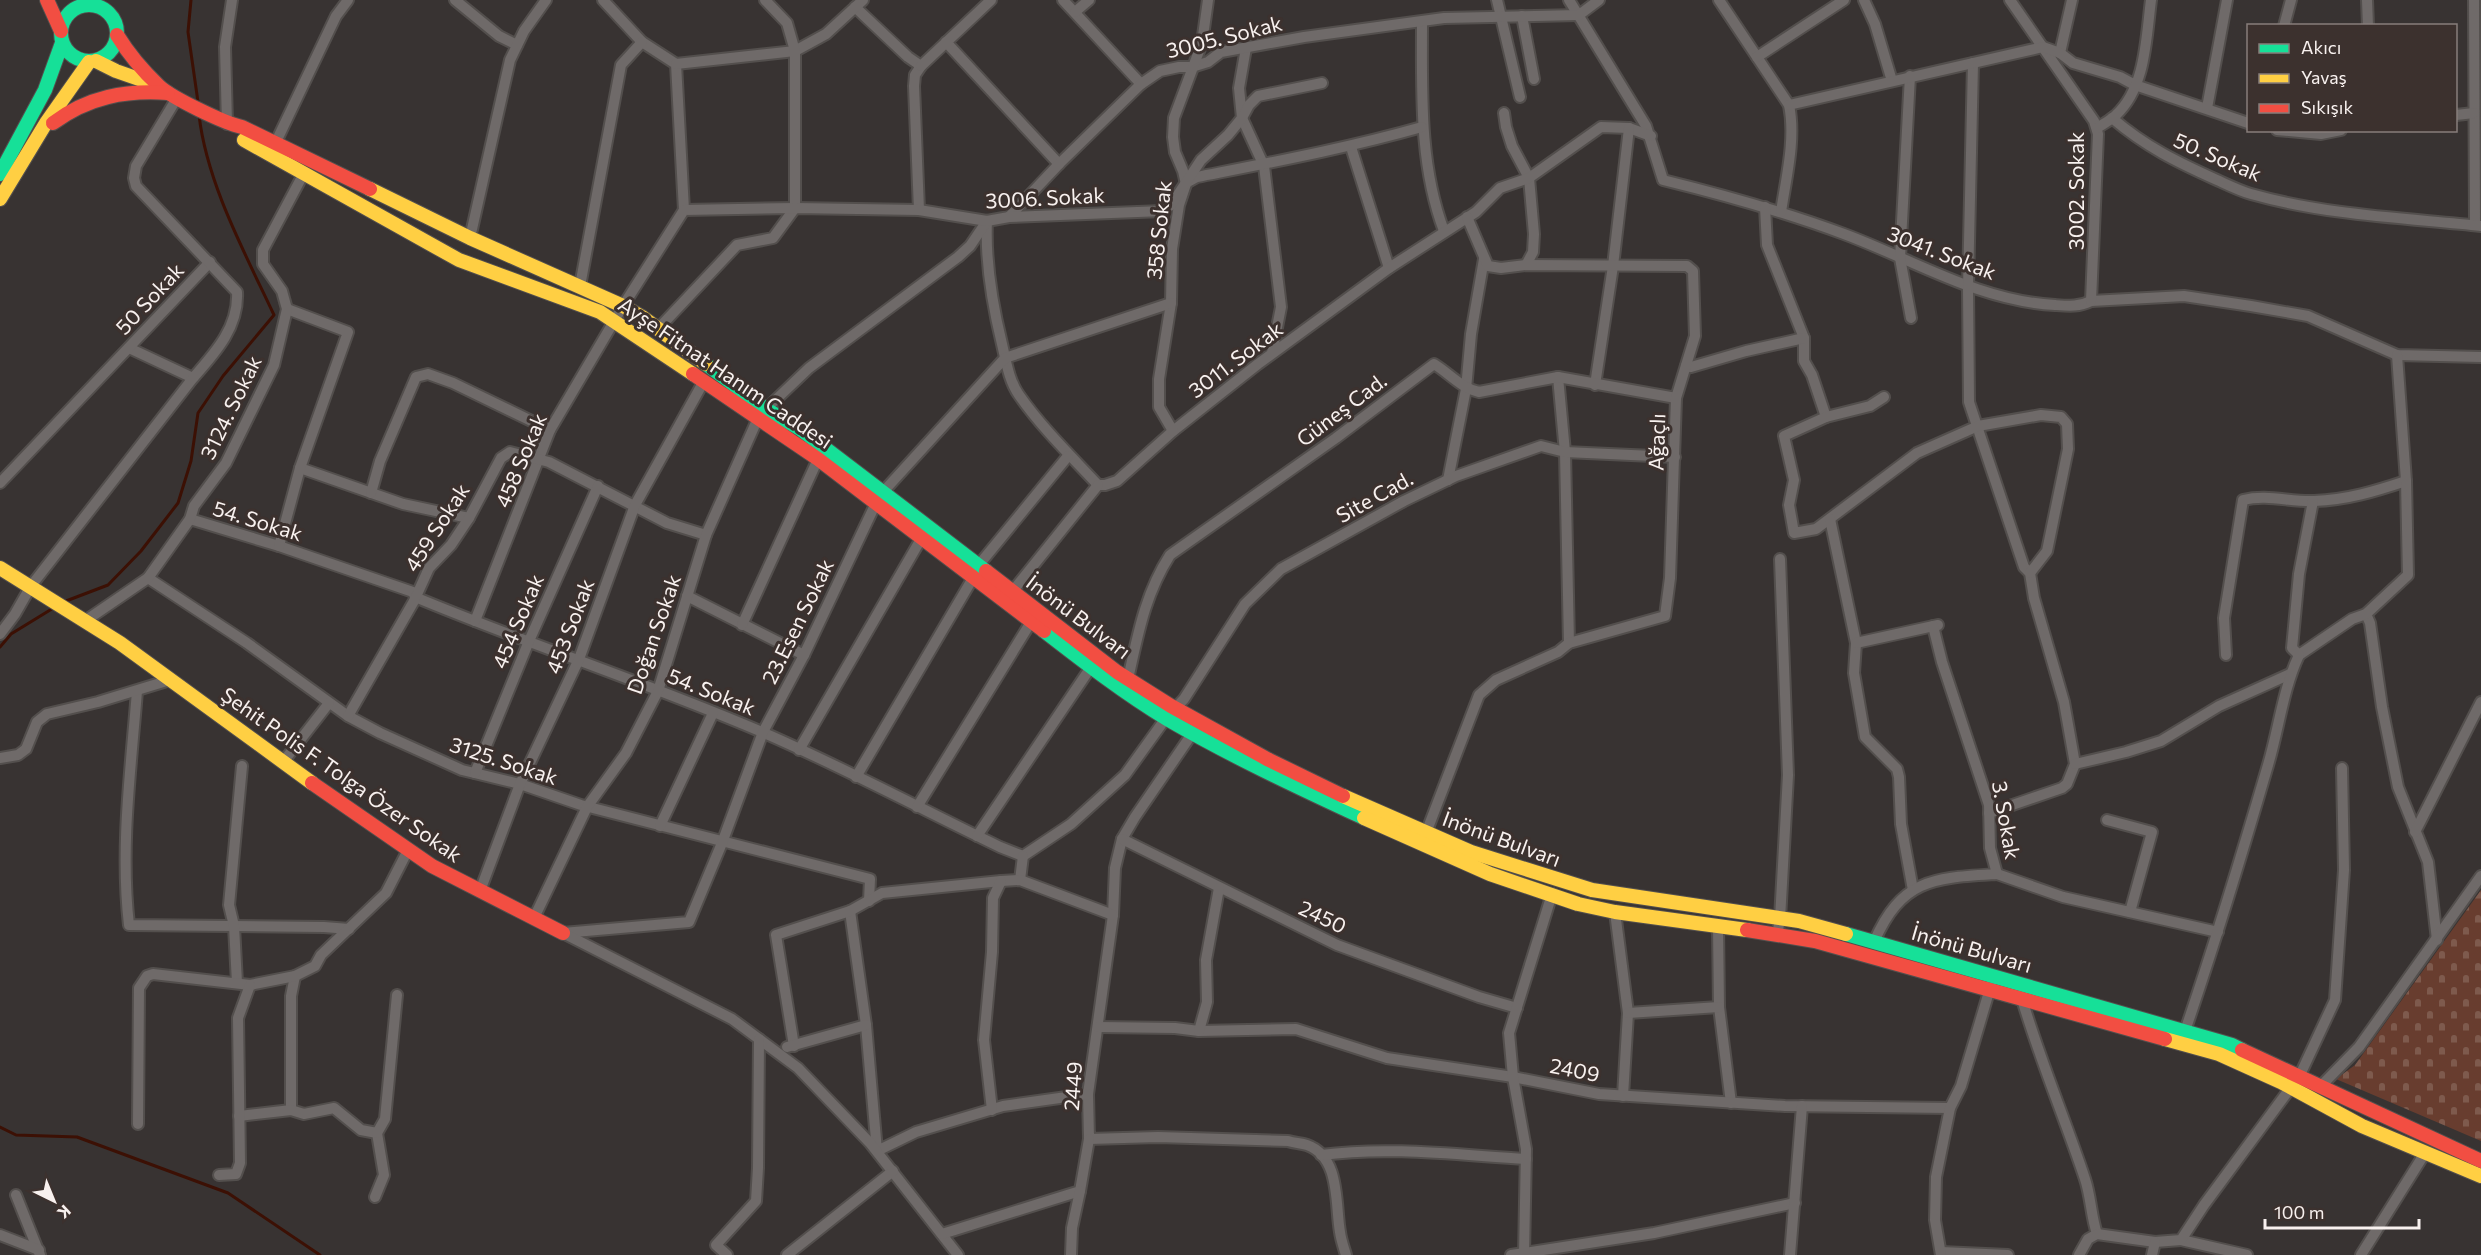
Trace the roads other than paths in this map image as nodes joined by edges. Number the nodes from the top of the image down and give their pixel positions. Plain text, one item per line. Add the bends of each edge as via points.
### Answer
1 (47, 0) edge
2 (116, 0) edge
3 (232, 0) edge
4 (348, 0) edge
5 (455, 0) edge
6 (546, 0) edge
7 (603, 0) edge
8 (765, 0) edge
9 (991, 0) edge
10 (1063, 0) edge
11 (1089, 0) edge
12 (1208, 0) edge
13 (1497, 0) edge
14 (1569, 0) edge
15 (1599, 0) edge
16 (1719, 0) edge
17 (1844, 0) edge
18 (1864, 0) edge
19 (2010, 0) edge
20 (2072, 0) edge
21 (2151, 0) edge
22 (2227, 0) edge
23 (2291, 0) edge
24 (2367, 0) edge
25 (2474, 0) edge
26 (82, 3) edge
27 (859, 4) edge
28 (1075, 12) junction
29 (1579, 15) junction
30 (1522, 16) junction
31 (1500, 17) junction
32 (1422, 22) junction
33 (2285, 24) edge
34 (2368, 24) edge
35 (116, 29) junction
36 (62, 37) junction
37 (642, 42) junction
38 (946, 42) junction
39 (517, 45) junction
40 (2043, 47) junction
41 (1246, 48) junction
42 (795, 51) junction
43 (2060, 53) junction
44 (1757, 57) junction
45 (93, 61) junction
46 (1973, 63) junction
47 (676, 64) junction
48 (921, 66) junction
49 (1192, 68) junction
50 (1910, 76) junction
51 (1534, 79) dead end
52 (1892, 81) junction
53 (1322, 83) dead end
54 (1141, 84) junction
55 (2135, 85) junction
56 (168, 92) junction
57 (1520, 97) dead end
58 (1789, 105) junction
59 (2207, 108) junction
60 (1504, 113) dead end
61 (2474, 113) junction
62 (2457, 115) edge
63 (1242, 118) junction
64 (2112, 118) junction
65 (2247, 123) edge
66 (227, 124) junction
67 (1422, 127) junction
68 (1629, 128) junction
69 (2097, 128) junction
70 (2299, 132) edge
71 (2331, 132) edge
72 (39, 135) junction
73 (1651, 136) junction
74 (275, 144) junction
75 (1351, 147) junction
76 (1059, 164) junction
77 (1264, 165) junction
78 (304, 173) junction
79 (0, 174) edge
80 (1529, 178) junction
81 (1186, 184) junction
82 (0, 199) edge
83 (1765, 207) junction
84 (795, 208) junction
85 (684, 210) junction
86 (920, 210) junction
87 (1781, 213) junction
88 (1009, 217) junction
89 (1467, 217) junction
90 (987, 221) junction
91 (2478, 225) edge
92 (1444, 231) junction
93 (466, 236) junction
94 (1900, 258) junction
95 (1484, 259) junction
96 (459, 260) junction
97 (210, 262) junction
98 (1526, 265) junction
99 (1613, 266) junction
100 (1389, 268) junction
101 (580, 286) junction
102 (1968, 287) junction
103 (2091, 301) junction
104 (1171, 303) junction
105 (623, 306) junction
106 (287, 309) junction
107 (1911, 318) dead end
108 (615, 320) junction
109 (658, 328) junction
110 (1804, 338) junction
111 (129, 348) junction
112 (1272, 353) junction
113 (2397, 355) junction
114 (2481, 357) edge
115 (1005, 358) junction
116 (1686, 366) junction
117 (1558, 377) junction
118 (193, 378) junction
119 (704, 381) junction
120 (1595, 385) junction
121 (1466, 389) junction
122 (1884, 397) dead end
123 (1676, 398) junction
124 (762, 413) junction
125 (1826, 417) junction
126 (1978, 426) junction
127 (550, 430) junction
128 (1173, 431) junction
129 (1565, 452) junction
130 (1068, 456) junction
131 (1675, 457) junction
132 (818, 459) junction
133 (540, 460) junction
134 (300, 468) junction
135 (1448, 480) junction
136 (2406, 481) junction
137 (0, 483) edge
138 (1098, 485) junction
139 (598, 486) junction
140 (371, 493) junction
141 (880, 498) junction
142 (2313, 501) junction
143 (635, 505) junction
144 (469, 518) junction
145 (190, 519) junction
146 (1830, 519) junction
147 (706, 535) junction
148 (921, 539) junction
149 (279, 546) junction
150 (1780, 560) dead end
151 (0, 568) edge
152 (975, 572) junction
153 (2030, 573) junction
154 (148, 578) junction
155 (36, 589) junction
156 (1012, 592) junction
157 (687, 596) junction
158 (415, 597) junction
159 (2366, 614) junction
160 (80, 618) junction
161 (475, 621) junction
162 (1031, 622) junction
163 (742, 625) junction
164 (0, 634) edge
165 (529, 641) junction
166 (1569, 643) junction
167 (1856, 643) junction
168 (804, 655) junction
169 (2226, 655) dead end
170 (2299, 655) junction
171 (579, 659) junction
172 (1091, 667) junction
173 (2290, 674) junction
174 (1128, 679) junction
175 (170, 680) junction
176 (137, 691) junction
177 (658, 691) junction
178 (2481, 702) edge
179 (329, 703) junction
180 (713, 712) junction
181 (1171, 713) junction
182 (348, 716) junction
183 (1196, 727) junction
184 (763, 732) junction
185 (799, 750) junction
186 (0, 758) edge
187 (283, 762) junction
188 (2075, 764) junction
189 (242, 766) dead end
190 (2343, 768) dead end
191 (475, 773) junction
192 (856, 777) junction
193 (520, 784) junction
194 (587, 807) junction
195 (917, 807) junction
196 (1989, 813) junction
197 (2107, 820) dead end
198 (660, 826) junction
199 (2415, 832) junction
200 (1426, 833) junction
201 (977, 836) junction
202 (1122, 839) junction
203 (722, 843) junction
204 (408, 850) junction
205 (1023, 856) junction
206 (1997, 874) junction
207 (2481, 876) edge
208 (1020, 880) junction
209 (1001, 881) junction
210 (1219, 888) junction
211 (480, 891) junction
212 (1912, 891) junction
213 (1552, 894) junction
214 (869, 901) junction
215 (850, 911) junction
216 (1615, 912) junction
217 (2130, 912) junction
218 (1113, 915) junction
219 (534, 918) junction
220 (1780, 919) junction
221 (234, 926) junction
222 (1718, 926) junction
223 (349, 930) junction
224 (2218, 932) junction
225 (563, 933) junction
226 (1777, 935) junction
227 (2437, 940) junction
228 (1874, 942) junction
229 (295, 976) junction
230 (1992, 976) junction
231 (237, 984) junction
232 (250, 985) junction
233 (1990, 991) junction
234 (397, 995) dead end
235 (2022, 999) junction
236 (1719, 1007) junction
237 (1517, 1008) junction
238 (1628, 1013) junction
239 (866, 1025) junction
240 (1098, 1027) junction
241 (1199, 1031) junction
242 (2185, 1032) junction
243 (759, 1039) junction
244 (794, 1046) junction
245 (775, 1051) junction
246 (2300, 1075) junction
247 (1513, 1077) junction
248 (2321, 1086) junction
249 (2292, 1088) junction
250 (1088, 1094) junction
251 (1623, 1096) junction
252 (1731, 1103) junction
253 (1802, 1106) junction
254 (1950, 1108) junction
255 (291, 1110) junction
256 (992, 1110) junction
257 (239, 1116) junction
258 (138, 1124) dead end
259 (377, 1132) junction
260 (1089, 1139) junction
261 (877, 1151) junction
262 (2425, 1153) junction
263 (1321, 1155) junction
264 (1526, 1159) junction
265 (2481, 1161) edge
266 (893, 1172) junction
267 (219, 1175) dead end
268 (2481, 1176) edge
269 (1080, 1191) junction
270 (16, 1196) dead end
271 (375, 1197) dead end
272 (1795, 1203) junction
273 (942, 1234) junction
274 (2097, 1234) junction
275 (0, 1235) edge
276 (2181, 1239) junction
277 (2154, 1242) junction
278 (40, 1252) edge
279 (1524, 1254) edge
280 (1941, 1254) edge
281 (727, 1255) edge
282 (787, 1255) edge
283 (958, 1255) edge
284 (1071, 1255) edge
285 (1346, 1255) edge
286 (1511, 1255) edge
287 (1790, 1255) edge
288 (2008, 1255) edge
289 (2079, 1255) edge
290 (2152, 1255) edge
291 (2247, 1255) edge
292 (2361, 1255) edge

1 - 36 main road
2 - 35 main road
3 - 66 street via 225,46
4 - 74 street via 336,16
5 - 39 street via 499,36
6 - 39 street
7 - 37 street
8 - 42 street via 787,23
9 - 38 street
10 - 28 street
11 - 28 street
12 - 49 street, 358 Sokak via 1202,43
13 - 31 street
14 - 29 street, 3041. Sokak
15 - 29 street
16 - 44 street
17 - 44 street
18 - 52 street
19 - 40 street, 3002. Sokak
20 - 43 street
21 - 55 street via 2142,65
22 - 59 street
23 - 33 street
24 - 34 street
25 - 61 street
26 - 35 main road via 104,9
26 - 36 main road via 66,16
27 - 42 street via 826,34
27 - 48 street via 900,50
28 - 54 street
29 - 30 street, 3005. Sokak
29 - 73 street, 3041. Sokak
30 - 31 street, 3005. Sokak
30 - 51 street
31 - 32 street, 3005. Sokak
31 - 57 street
32 - 41 street, 3005. Sokak
32 - 67 street
35 - 45 main road via 111,51
35 - 56 main road, Ayşe Fitnat Hanım Caddesi via 126,49
36 - 45 main road via 73,57
36 - 79 main road via 45,90
37 - 47 street
37 - 101 street via 621,65
38 - 48 street
38 - 76 street
39 - 93 street
40 - 43 street
40 - 46 street
40 - 69 street, 3002. Sokak
41 - 49 street, 3005. Sokak via 1221,52
41 - 63 street via 1239,88
42 - 47 street
42 - 84 street
43 - 55 street via 2073,63
44 - 58 street
45 - 56 main road, Ayşe Fitnat Hanım Caddesi
45 - 72 main road
46 - 50 street
46 - 102 street
47 - 85 street
48 - 86 street via 914,86
49 - 54 street, 3005. Sokak via 1160,71
49 - 81 street, 358 Sokak via 1174,118 1173,137
50 - 52 street
50 - 94 street
52 - 58 street
53 - 63 street, 3006. Sokak via 1258,96
54 - 76 street, 3005. Sokak
55 - 59 street
55 - 64 street via 2131,96
56 - 66 main road, Ayşe Fitnat Hanım Caddesi
56 - 72 main road via 110,94 66,112
56 - 97 street, 50 Sokak via 134,178 136,186
58 - 87 street via 1790,156
59 - 65 street
60 - 80 street via 1512,146
61 - 62 street
61 - 91 street
63 - 77 street
63 - 81 street, 3006. Sokak via 1200,160
64 - 69 street
64 - 91 street, 50. Sokak via 2165,155 2250,194 2309,206
66 - 74 main road, Ayşe Fitnat Hanım Caddesi
66 - 78 main road, Ayşe Fitnat Hanım Caddesi via 254,146
67 - 75 street
67 - 92 street via 1435,209
68 - 73 street, 3011. Sokak
68 - 80 street, 3011. Sokak via 1601,127
68 - 99 street
69 - 103 street, 3002. Sokak
70 - 71 street
72 - 82 main road
73 - 83 street, 3041. Sokak via 1663,180
74 - 93 main road, Ayşe Fitnat Hanım Caddesi
75 - 77 street
75 - 100 street
76 - 88 street, 3005. Sokak
77 - 81 street via 1197,177
77 - 112 street via 1281,307
78 - 96 main road, Ayşe Fitnat Hanım Caddesi
78 - 106 street via 263,250 263,264 282,291
80 - 89 street, 3011. Sokak via 1500,188
80 - 98 street via 1534,234 1533,252
81 - 88 street, 3006. Sokak via 1163,211
81 - 104 street, 358 Sokak via 1173,249
83 - 87 street, 3041. Sokak
83 - 110 street via 1767,245
84 - 85 street, 3006. Sokak
84 - 86 street, 3006. Sokak
84 - 109 street via 773,238 737,245
85 - 105 street
86 - 90 street, 3006. Sokak
87 - 94 street, 3041. Sokak
88 - 90 street, 3006. Sokak
89 - 92 street, 3011. Sokak
89 - 95 street
90 - 115 street via 991,301
90 - 124 street via 958,257 809,368
92 - 100 street, 3011. Sokak
93 - 96 main road via 470,247
93 - 101 main road, Ayşe Fitnat Hanım Caddesi
94 - 102 street, 3041. Sokak
94 - 107 street
95 - 98 street via 1488,266 1501,268
95 - 121 street
96 - 108 main road, Ayşe Fitnat Hanım Caddesi
97 - 111 street, 50 Sokak
97 - 118 street via 237,292 238,307 221,346
98 - 99 street
99 - 116 street, Ağaçlı via 1688,266 1693,271 1695,336
99 - 120 street
100 - 112 street, 3011. Sokak
101 - 105 main road, Ayşe Fitnat Hanım Caddesi
102 - 103 street, 3041. Sokak via 2038,304 2080,307
102 - 126 street via 1969,402
103 - 113 street, 3041. Sokak via 2184,296 2308,316
104 - 115 street
104 - 128 street, 358 Sokak via 1159,379 1159,407
105 - 108 street, 458 Sokak
105 - 109 main road, İnönü Bulvarı
106 - 134 street via 348,332
106 - 145 street, 3124. Sokak via 274,365 226,463
108 - 119 main road, Ayşe Fitnat Hanım Caddesi
108 - 127 street, 458 Sokak
109 - 124 main road, İnönü Bulvarı
110 - 116 street
110 - 125 street via 1804,361
111 - 118 street
111 - 137 street, 50 Sokak
112 - 128 street, 3011. Sokak
113 - 114 street, 3041. Sokak
113 - 136 street
115 - 130 street via 1018,394
115 - 141 street, 23.Esen Sokak
116 - 123 street, Ağaçlı
117 - 120 street
117 - 121 street via 1479,392
117 - 129 street
118 - 155 street
119 - 124 main road, Ayşe Fitnat Hanım Caddesi
119 - 143 street, 453 Sokak
120 - 123 street
121 - 135 street
121 - 174 street, Güneş Cad. via 1434,364 1170,555 1143,611
122 - 125 street
123 - 131 street, Ağaçlı
124 - 132 main road, Ayşe Fitnat Hanım Caddesi
124 - 141 main road, İnönü Bulvarı via 800,429
124 - 147 street, Doğan Sokak
125 - 146 street via 1784,436 1794,480 1789,504 1794,532 1816,529
126 - 146 street via 1917,453
126 - 153 street via 2024,567
126 - 153 street via 2042,415 2061,417 2067,424 2068,449 2047,550
127 - 133 street, 458 Sokak
127 - 140 street via 453,383 428,374 416,377 380,461
128 - 138 street, 3011. Sokak via 1117,481
129 - 131 street, Site Cad.
129 - 135 street, Site Cad. via 1541,446
129 - 166 street
130 - 138 street
130 - 152 street
131 - 166 street, Ağaçlı via 1665,616
132 - 141 main road, Ayşe Fitnat Hanım Caddesi
132 - 163 street
133 - 139 street, 459 Sokak
133 - 144 street, 459 Sokak via 510,452 501,458
133 - 161 street, 458 Sokak
134 - 140 street
134 - 149 street
135 - 181 street, Site Cad. via 1281,569 1245,604
136 - 142 street via 2360,497
136 - 159 street via 2408,575
138 - 156 street
139 - 143 street, 459 Sokak
139 - 165 street, 454 Sokak
140 - 144 street
141 - 148 main road, Ayşe Fitnat Hanım Caddesi
141 - 152 main road, İnönü Bulvarı
141 - 168 street, 23.Esen Sokak
142 - 169 street via 2257,497 2243,500 2224,618
142 - 170 street via 2299,574 2292,648
143 - 147 street, 459 Sokak via 668,523
143 - 171 street, 453 Sokak
144 - 158 street, 459 Sokak via 429,568
145 - 149 street, 54. Sokak
145 - 154 street, 3124. Sokak
146 - 167 street
147 - 157 street, Doğan Sokak
148 - 152 main road, Ayşe Fitnat Hanım Caddesi
148 - 185 street
149 - 158 street, 54. Sokak via 413,592
150 - 220 street via 1788,775
151 - 155 main road, Şehit Polis F. Tolga Özer Sokak
152 - 156 main road, İnönü Bulvarı
152 - 162 main road, Ayşe Fitnat Hanım Caddesi
152 - 192 street
153 - 188 street via 2064,702
154 - 160 street, 3124. Sokak
154 - 179 street, 3125. Sokak
155 - 160 main road, Şehit Polis F. Tolga Özer Sokak
155 - 164 street
156 - 174 main road, İnönü Bulvarı
157 - 163 street
157 - 177 street, Doğan Sokak
158 - 161 street, 54. Sokak
158 - 182 street, 459 Sokak
159 - 170 street
159 - 199 street via 2398,787
160 - 175 main road, Şehit Polis F. Tolga Özer Sokak
161 - 165 street, 54. Sokak
162 - 172 main road, Ayşe Fitnat Hanım Caddesi
162 - 195 street
163 - 168 street
165 - 171 street, 54. Sokak
165 - 191 street, 454 Sokak
166 - 200 street via 1558,652 1496,680 1479,695
167 - 196 street, 3. Sokak via 1935,626 1942,662
167 - 212 street via 1854,673 1865,737 1897,770 1900,782 1901,824
168 - 184 street, 23.Esen Sokak
170 - 173 street
171 - 177 street, 54. Sokak
171 - 193 street, 453 Sokak
172 - 181 main road, Ayşe Fitnat Hanım Caddesi
172 - 201 street
173 - 188 street via 2218,706 2162,741
173 - 224 street via 2278,731
174 - 181 main road, İnönü Bulvarı
175 - 176 street
175 - 187 main road, Şehit Polis F. Tolga Özer Sokak
176 - 186 street via 47,714 37,722 26,749 18,755
176 - 221 street via 127,821 129,925
177 - 180 street, 54. Sokak
177 - 194 street, Doğan Sokak via 626,753
178 - 199 street
179 - 182 street, 3125. Sokak
179 - 187 street
180 - 184 street, 54. Sokak
180 - 198 street
181 - 183 main road, İnönü Bulvarı
181 - 205 street via 1125,776 1071,824
182 - 191 street, 3125. Sokak
183 - 200 main road, İnönü Bulvarı
183 - 202 street, 2449
183 - 213 main road, İnönü Bulvarı via 1253,766 1420,845
184 - 185 street, 54. Sokak
184 - 203 street, 23.Esen Sokak
185 - 192 street, 54. Sokak
187 - 204 main road, Şehit Polis F. Tolga Özer Sokak
188 - 196 street via 2062,788
189 - 221 street via 229,905
190 - 246 street via 2344,870 2335,1000
191 - 193 street, 3125. Sokak
192 - 195 street, 54. Sokak
193 - 194 street, 3125. Sokak
193 - 211 street, 453 Sokak
194 - 198 street, 3125. Sokak
194 - 219 street, Doğan Sokak
195 - 201 street, 54. Sokak
196 - 206 street, 3. Sokak via 1990,848
197 - 217 street via 2152,832
198 - 203 street, 3125. Sokak
199 - 227 street via 2428,862
200 - 220 main road, İnönü Bulvarı via 1471,852 1592,890
201 - 205 street, 54. Sokak
202 - 210 street, 2450
202 - 218 street, 2449 via 1114,868
203 - 214 street, 3125. Sokak via 870,879
203 - 225 street, 23.Esen Sokak via 688,922
204 - 211 main road, Şehit Polis F. Tolga Özer Sokak
204 - 223 street via 386,893
205 - 208 street
206 - 212 street, 3. Sokak via 1946,877
206 - 217 street via 2063,897
207 - 227 street
208 - 209 street
208 - 218 street
209 - 214 street via 882,893
209 - 256 street via 993,898 984,1040
210 - 237 street, 2450 via 1337,945
210 - 241 street via 1206,960 1207,1002
211 - 219 main road, Şehit Polis F. Tolga Özer Sokak
212 - 228 street, 3. Sokak via 1885,918
213 - 216 main road, İnönü Bulvarı
213 - 237 street
214 - 215 street
215 - 239 street
215 - 244 street via 776,935
216 - 222 main road, İnönü Bulvarı
216 - 238 street
217 - 224 street
218 - 240 street, 2449
219 - 225 main road, Şehit Polis F. Tolga Özer Sokak
220 - 226 street
220 - 228 main road, İnönü Bulvarı
221 - 223 street
221 - 231 street
222 - 226 main road, İnönü Bulvarı
222 - 236 street
223 - 229 street via 321,955 315,966
224 - 242 street
225 - 243 street via 732,1019
226 - 233 main road, İnönü Bulvarı via 1815,941
227 - 248 street via 2359,1047
228 - 230 main road, İnönü Bulvarı
229 - 232 street
229 - 255 street via 291,996
230 - 233 street
230 - 242 main road, İnönü Bulvarı
231 - 232 street
231 - 258 street via 147,976 139,988
232 - 257 street via 238,1018
233 - 235 main road, İnönü Bulvarı
233 - 254 street via 1961,1086
234 - 259 street via 385,1119
235 - 249 main road, İnönü Bulvarı via 2219,1054
235 - 274 street via 2086,1182
236 - 238 street
236 - 252 street
237 - 247 street via 1509,1033
238 - 251 street
239 - 244 street
239 - 261 street
240 - 241 street, 2409
240 - 250 street, 2449
241 - 247 street, 2409 via 1296,1029 1387,1058
242 - 246 main road, İnönü Bulvarı via 2232,1045
243 - 245 street
243 - 281 street via 756,1201 716,1245
244 - 245 street
245 - 261 street via 798,1068
246 - 248 main road, İnönü Bulvarı
246 - 249 street
247 - 251 street, 2409
247 - 264 street
248 - 265 main road, İnönü Bulvarı
249 - 262 main road, İnönü Bulvarı via 2362,1126
249 - 276 street
250 - 256 street
250 - 260 street, 2449
251 - 252 street, 2409
252 - 253 street, 2409
253 - 254 street, 2409
253 - 272 street
254 - 280 street via 1936,1177 1935,1220
255 - 257 street
255 - 259 street via 304,1114 334,1108 361,1130
256 - 261 street via 916,1132
257 - 267 street via 240,1162 236,1174
259 - 271 street via 384,1175
260 - 263 street, 2449 via 1158,1137 1288,1142 1308,1145
260 - 269 street
261 - 266 street
262 - 268 main road, İnönü Bulvarı
262 - 292 street
263 - 264 street via 1387,1151
263 - 285 street via 1335,1185
264 - 279 street
266 - 273 street
266 - 282 street
269 - 273 street
269 - 284 street
270 - 278 street
272 - 279 street via 1654,1233
272 - 287 street
273 - 283 street
274 - 277 street
274 - 289 street via 2088,1239
275 - 278 street
276 - 277 street
276 - 291 street
277 - 290 street
279 - 286 street
280 - 288 street

